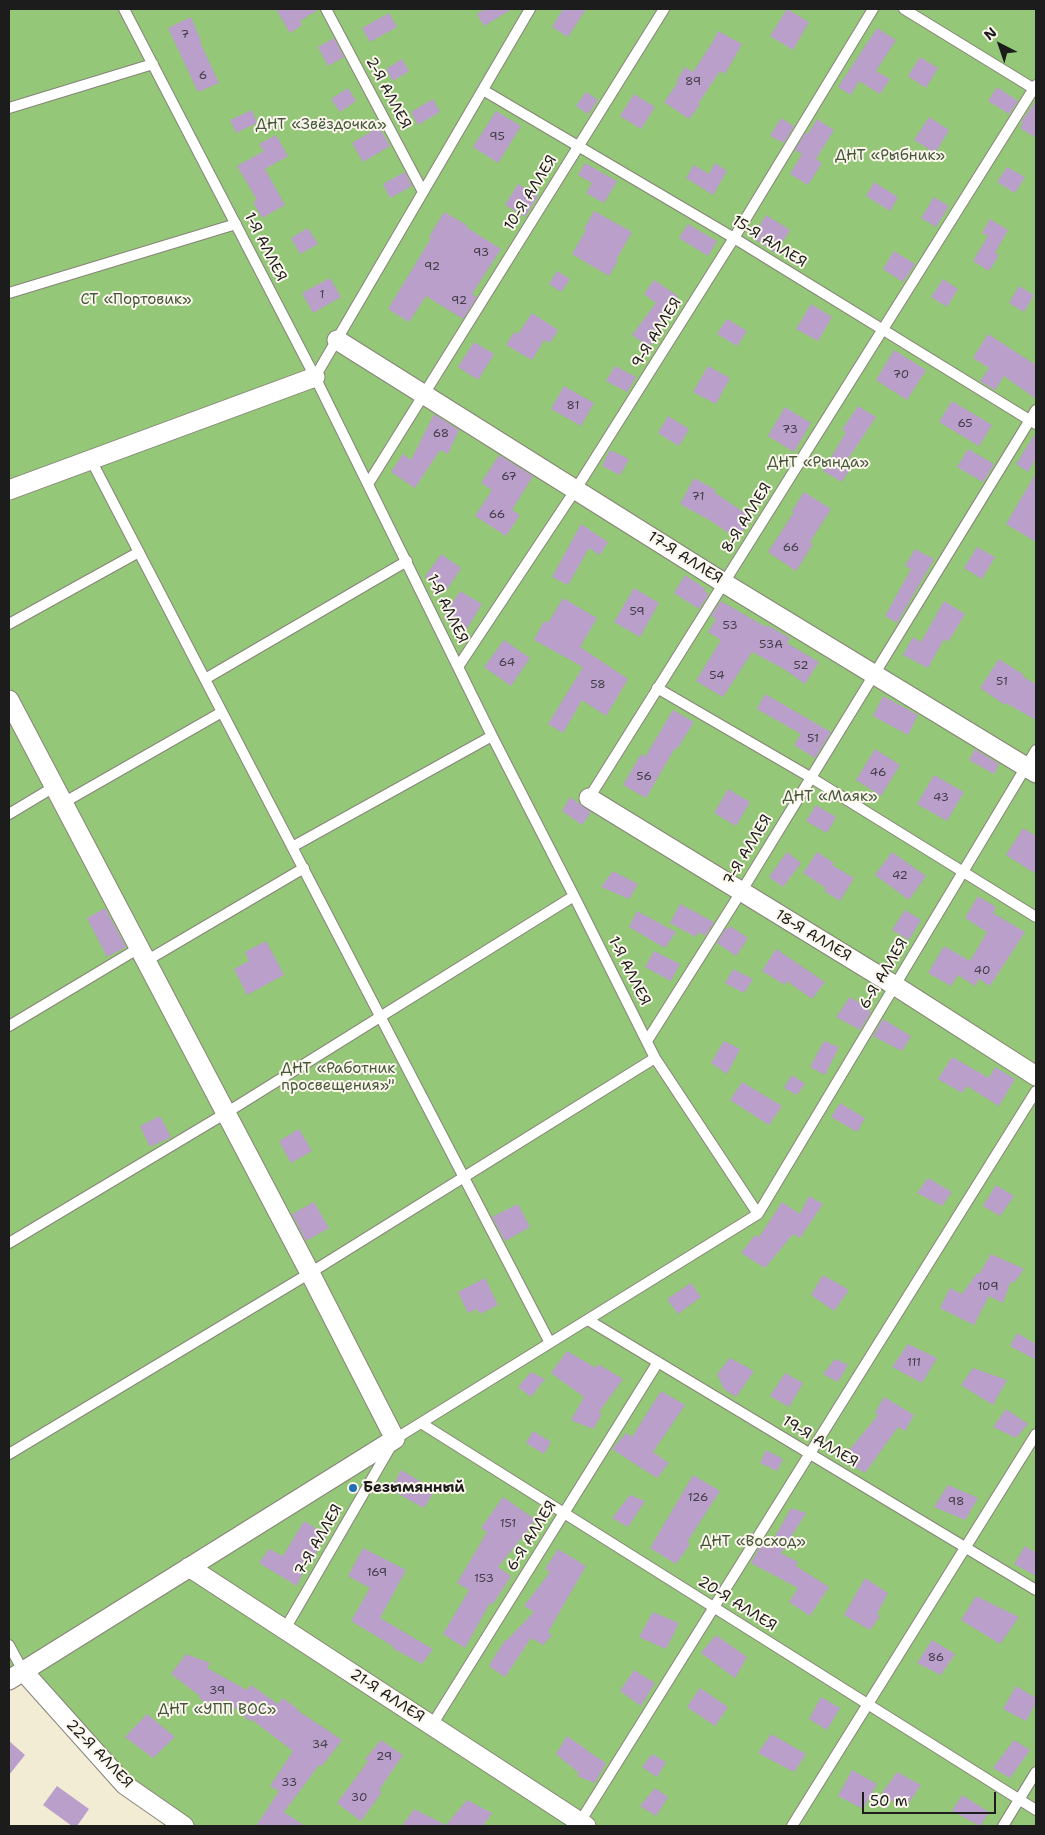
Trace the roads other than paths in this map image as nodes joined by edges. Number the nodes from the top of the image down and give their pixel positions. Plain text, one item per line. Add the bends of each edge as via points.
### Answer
1 (124, 9) edge
2 (326, 9) edge
3 (664, 9) edge
4 (873, 9) edge
5 (904, 9) edge
6 (526, 11) edge
7 (153, 64) junction
8 (1036, 88) edge
9 (482, 90) junction
10 (9, 108) edge
11 (578, 146) junction
12 (423, 192) junction
13 (236, 224) junction
14 (734, 238) junction
15 (9, 293) edge
16 (882, 330) junction
17 (337, 340) junction
18 (315, 377) junction
19 (424, 394) junction
20 (1036, 410) edge
21 (1033, 422) edge
22 (91, 460) junction
23 (368, 484) junction
24 (576, 489) junction
25 (9, 490) edge
26 (139, 552) junction
27 (407, 561) junction
28 (724, 583) junction
29 (9, 624) edge
30 (458, 667) junction
31 (874, 674) junction
32 (205, 679) junction
33 (657, 688) junction
34 (9, 700) edge
35 (222, 712) junction
36 (492, 736) junction
37 (1036, 750) edge
38 (1031, 770) edge
39 (810, 777) junction
40 (59, 795) junction
41 (589, 798) joint
42 (9, 814) edge
43 (292, 847) junction
44 (304, 868) junction
45 (962, 872) junction
46 (741, 892) junction
47 (574, 896) junction
48 (1036, 917) edge
49 (143, 955) junction
50 (894, 985) junction
51 (381, 1017) junction
52 (9, 1026) edge
53 (647, 1041) junction
54 (655, 1058) junction
55 (1036, 1076) edge
56 (1036, 1091) edge
57 (226, 1113) junction
58 (464, 1177) junction
59 (758, 1214) junction
60 (9, 1243) edge
61 (310, 1273) junction
62 (588, 1320) junction
63 (550, 1343) junction
64 (658, 1362) junction
65 (421, 1423) junction
66 (1036, 1434) edge
67 (395, 1439) junction
68 (809, 1453) junction
69 (9, 1454) edge
70 (564, 1513) junction
71 (966, 1548) junction
72 (189, 1567) junction
73 (1036, 1590) edge
74 (714, 1608) junction
75 (285, 1629) junction
76 (9, 1645) edge
77 (16, 1676) edge
78 (868, 1704) junction
79 (432, 1725) junction
80 (1036, 1772) edge
81 (1019, 1800) junction
82 (1036, 1810) edge
83 (583, 1824) edge
84 (184, 1826) edge
85 (792, 1826) edge
86 (1003, 1826) edge

1 - 7 lane, 1-Я АЛЛЕЯ
2 - 12 lane, 2-Я АЛЛЕЯ
3 - 11 lane, 10-Я АЛЛЕЯ
4 - 14 lane, 9-Я АЛЛЕЯ
5 - 8 lane
6 - 9 lane
7 - 10 lane
7 - 13 lane, 1-Я АЛЛЕЯ
8 - 16 lane, 8-Я АЛЛЕЯ
9 - 11 lane, 15-Я АЛЛЕЯ
9 - 12 lane
11 - 14 lane, 15-Я АЛЛЕЯ
11 - 19 lane, 10-Я АЛЛЕЯ
12 - 17 lane
13 - 15 lane
13 - 18 lane, 1-Я АЛЛЕЯ
14 - 16 lane, 15-Я АЛЛЕЯ
14 - 24 lane, 9-Я АЛЛЕЯ
16 - 21 lane, 15-Я АЛЛЕЯ
16 - 28 lane, 8-Я АЛЛЕЯ
17 - 18 lane
17 - 19 street, 17-Я АЛЛЕЯ
18 - 22 street
18 - 23 lane, 1-Я АЛЛЕЯ
19 - 23 lane, 10-Я АЛЛЕЯ
19 - 24 street, 17-Я АЛЛЕЯ
20 - 21 lane, 7-Я АЛЛЕЯ
21 - 31 lane, 7-Я АЛЛЕЯ
22 - 25 street
22 - 26 lane
23 - 27 lane, 1-Я АЛЛЕЯ
24 - 28 street, 17-Я АЛЛЕЯ
24 - 30 lane, 9-Я АЛЛЕЯ
26 - 29 lane
26 - 32 lane
27 - 30 lane, 1-Я АЛЛЕЯ
27 - 32 lane
28 - 31 street, 17-Я АЛЛЕЯ
28 - 33 lane, 8-Я АЛЛЕЯ
30 - 36 lane, 1-Я АЛЛЕЯ
31 - 38 street, 17-Я АЛЛЕЯ
31 - 39 lane, 7-Я АЛЛЕЯ
32 - 35 lane
33 - 39 lane
33 - 41 lane, 8-Я АЛЛЕЯ
34 - 40 street
35 - 40 lane
35 - 43 lane
36 - 43 lane
36 - 47 lane, 1-Я АЛЛЕЯ
37 - 38 lane, 6-Я АЛЛЕЯ
38 - 45 lane, 6-Я АЛЛЕЯ
39 - 45 lane
39 - 46 lane, 7-Я АЛЛЕЯ
40 - 42 lane
40 - 49 street
41 - 46 street, 18-Я АЛЛЕЯ
43 - 44 lane
44 - 49 lane
44 - 51 lane
45 - 48 lane
45 - 50 lane, 6-Я АЛЛЕЯ
46 - 50 street, 18-Я АЛЛЕЯ
46 - 53 lane, 7-Я АЛЛЕЯ
47 - 51 lane
47 - 53 lane, 1-Я АЛЛЕЯ
49 - 52 lane
49 - 57 street
50 - 55 street, 18-Я АЛЛЕЯ
50 - 59 lane, 6-Я АЛЛЕЯ
51 - 57 lane
51 - 58 lane
53 - 54 lane, 1-Я АЛЛЕЯ
54 - 58 lane
54 - 59 lane, 1-Я АЛЛЕЯ
56 - 68 lane
57 - 60 lane
57 - 61 street
58 - 61 lane
58 - 63 lane
59 - 62 lane
61 - 67 street
61 - 69 lane
62 - 63 lane
62 - 64 lane, 19-Я АЛЛЕЯ
63 - 65 lane
64 - 68 lane, 19-Я АЛЛЕЯ
64 - 70 lane, 6-Я АЛЛЕЯ
65 - 67 lane
65 - 70 lane, 20-Я АЛЛЕЯ
66 - 71 lane
67 - 72 street
67 - 75 lane, 7-Я АЛЛЕЯ
68 - 71 lane, 19-Я АЛЛЕЯ
68 - 74 lane
70 - 74 lane, 20-Я АЛЛЕЯ
70 - 79 lane, 6-Я АЛЛЕЯ
71 - 73 lane, 19-Я АЛЛЕЯ
71 - 78 lane
72 - 75 street, 21-Я АЛЛЕЯ
72 - 77 street
74 - 78 lane, 20-Я АЛЛЕЯ
74 - 83 lane
75 - 79 street, 21-Я АЛЛЕЯ
76 - 77 lane
77 - 84 street, 22-Я АЛЛЕЯ via 125,1785
78 - 81 lane, 20-Я АЛЛЕЯ
78 - 85 lane
79 - 83 street, 21-Я АЛЛЕЯ
80 - 81 lane
81 - 82 lane, 20-Я АЛЛЕЯ
81 - 86 lane

